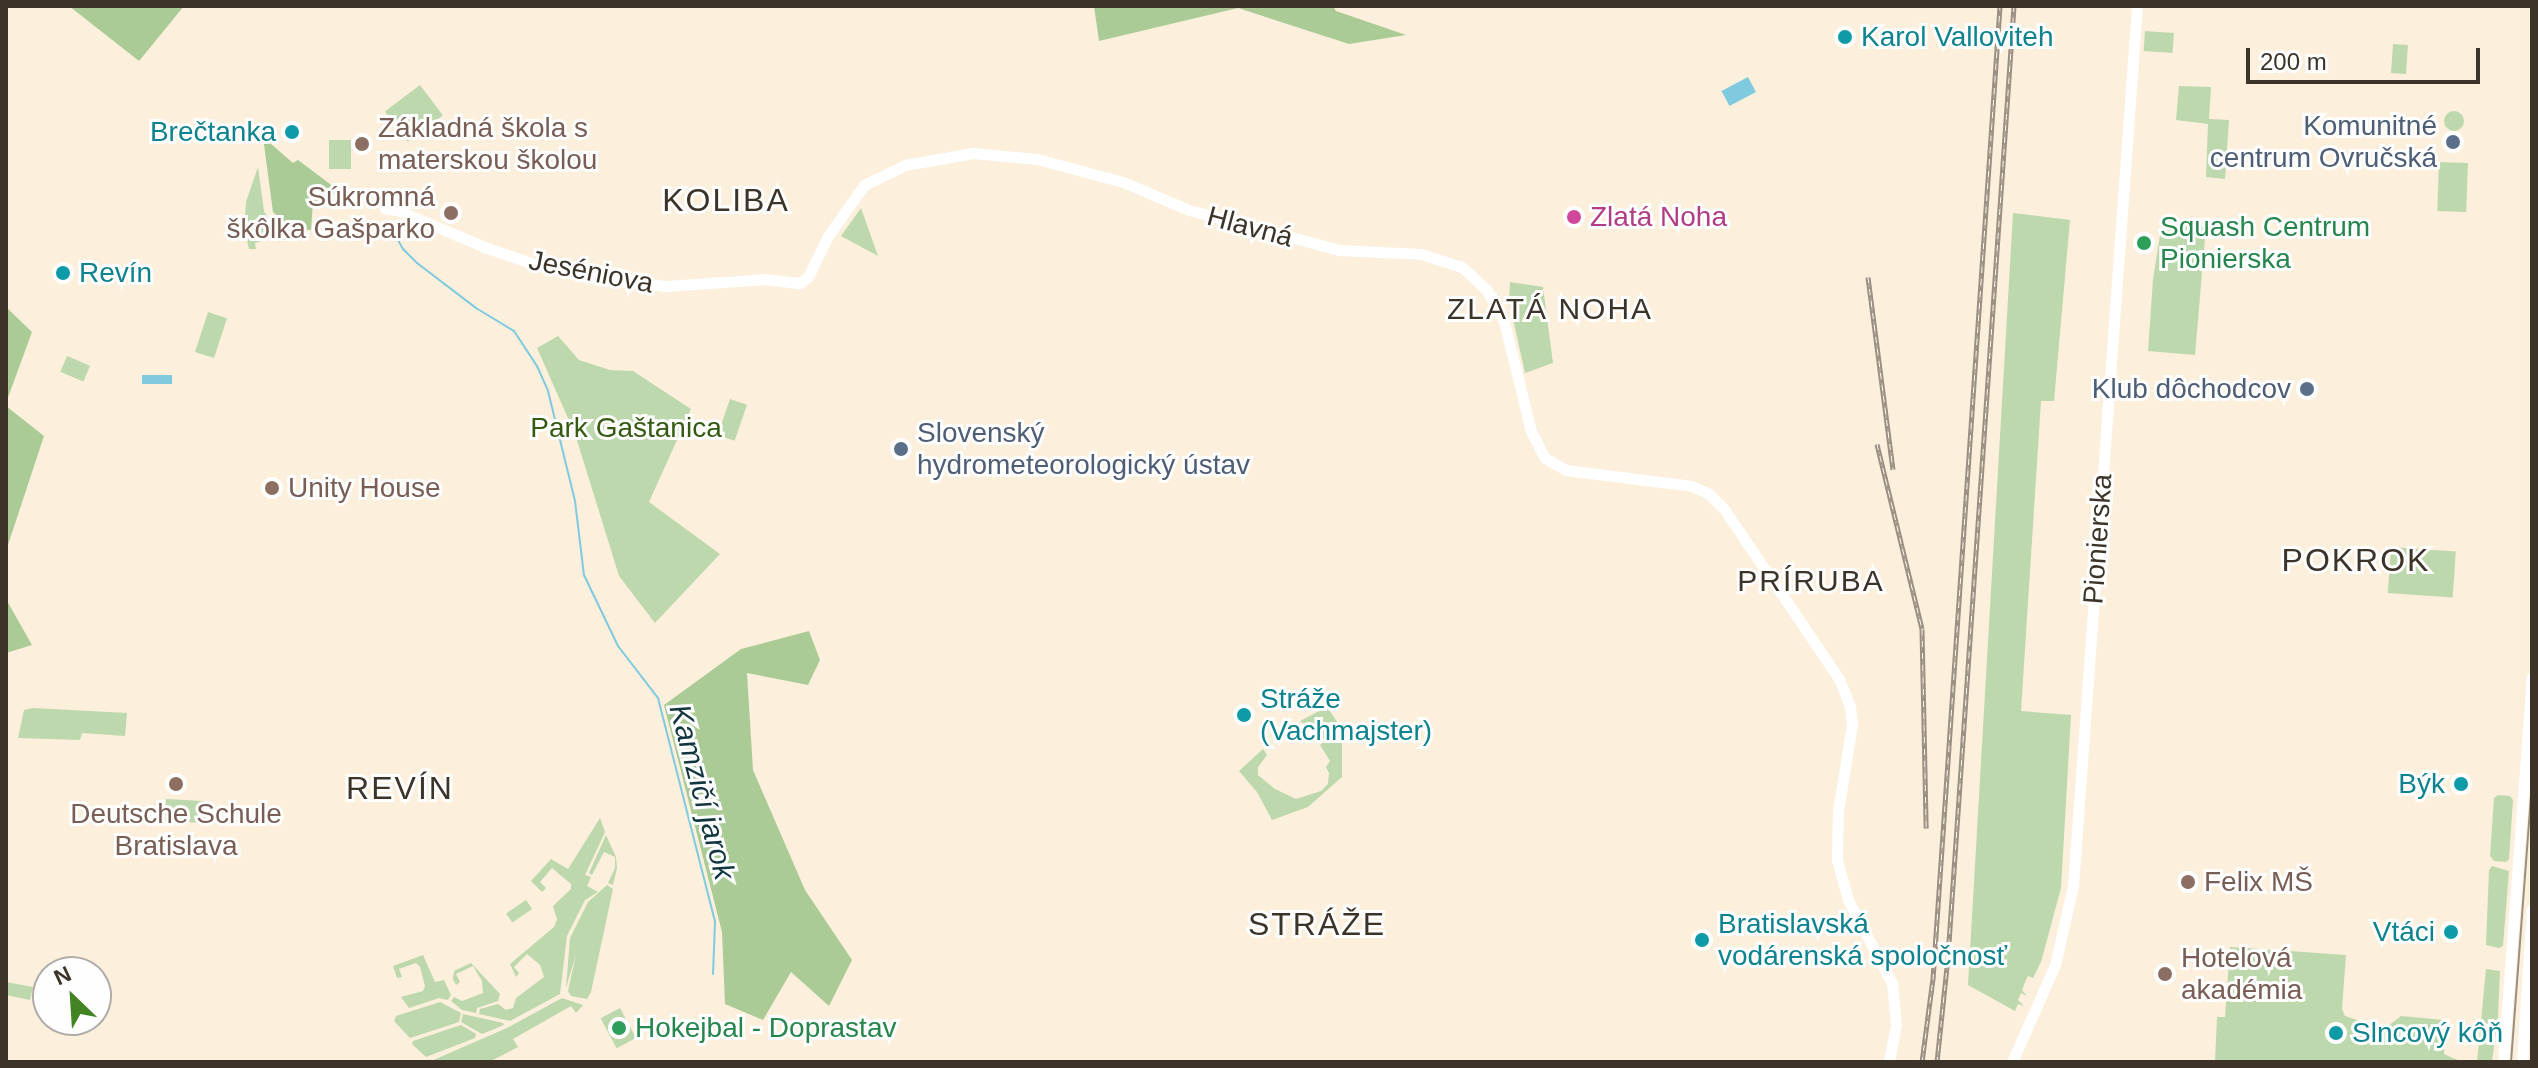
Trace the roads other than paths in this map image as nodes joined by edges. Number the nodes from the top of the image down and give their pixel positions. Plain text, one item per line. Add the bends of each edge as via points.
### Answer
1 (2137, 6) edge
2 (385, 209) dead end
3 (804, 281) joint
4 (2532, 677) edge
5 (2532, 909) edge
6 (1889, 1062) edge
7 (2012, 1062) edge
8 (2503, 1062) edge
9 (2522, 1062) edge

1 - 7 street, Pionierska via 2073,886 2055,965
2 - 3 street, Jeséniova via 543,267 621,283
3 - 6 street, Hlavná via 864,185 905,165 973,153 1015,156 1110,178 1189,210 1339,250 1421,254 1453,262 1477,279 1499,310 1541,453 1554,466 1692,486 1709,494 1839,679 1852,724 1838,811 1837,860 1848,900 1892,983 1896,1025
4 - 8 street
5 - 9 street

